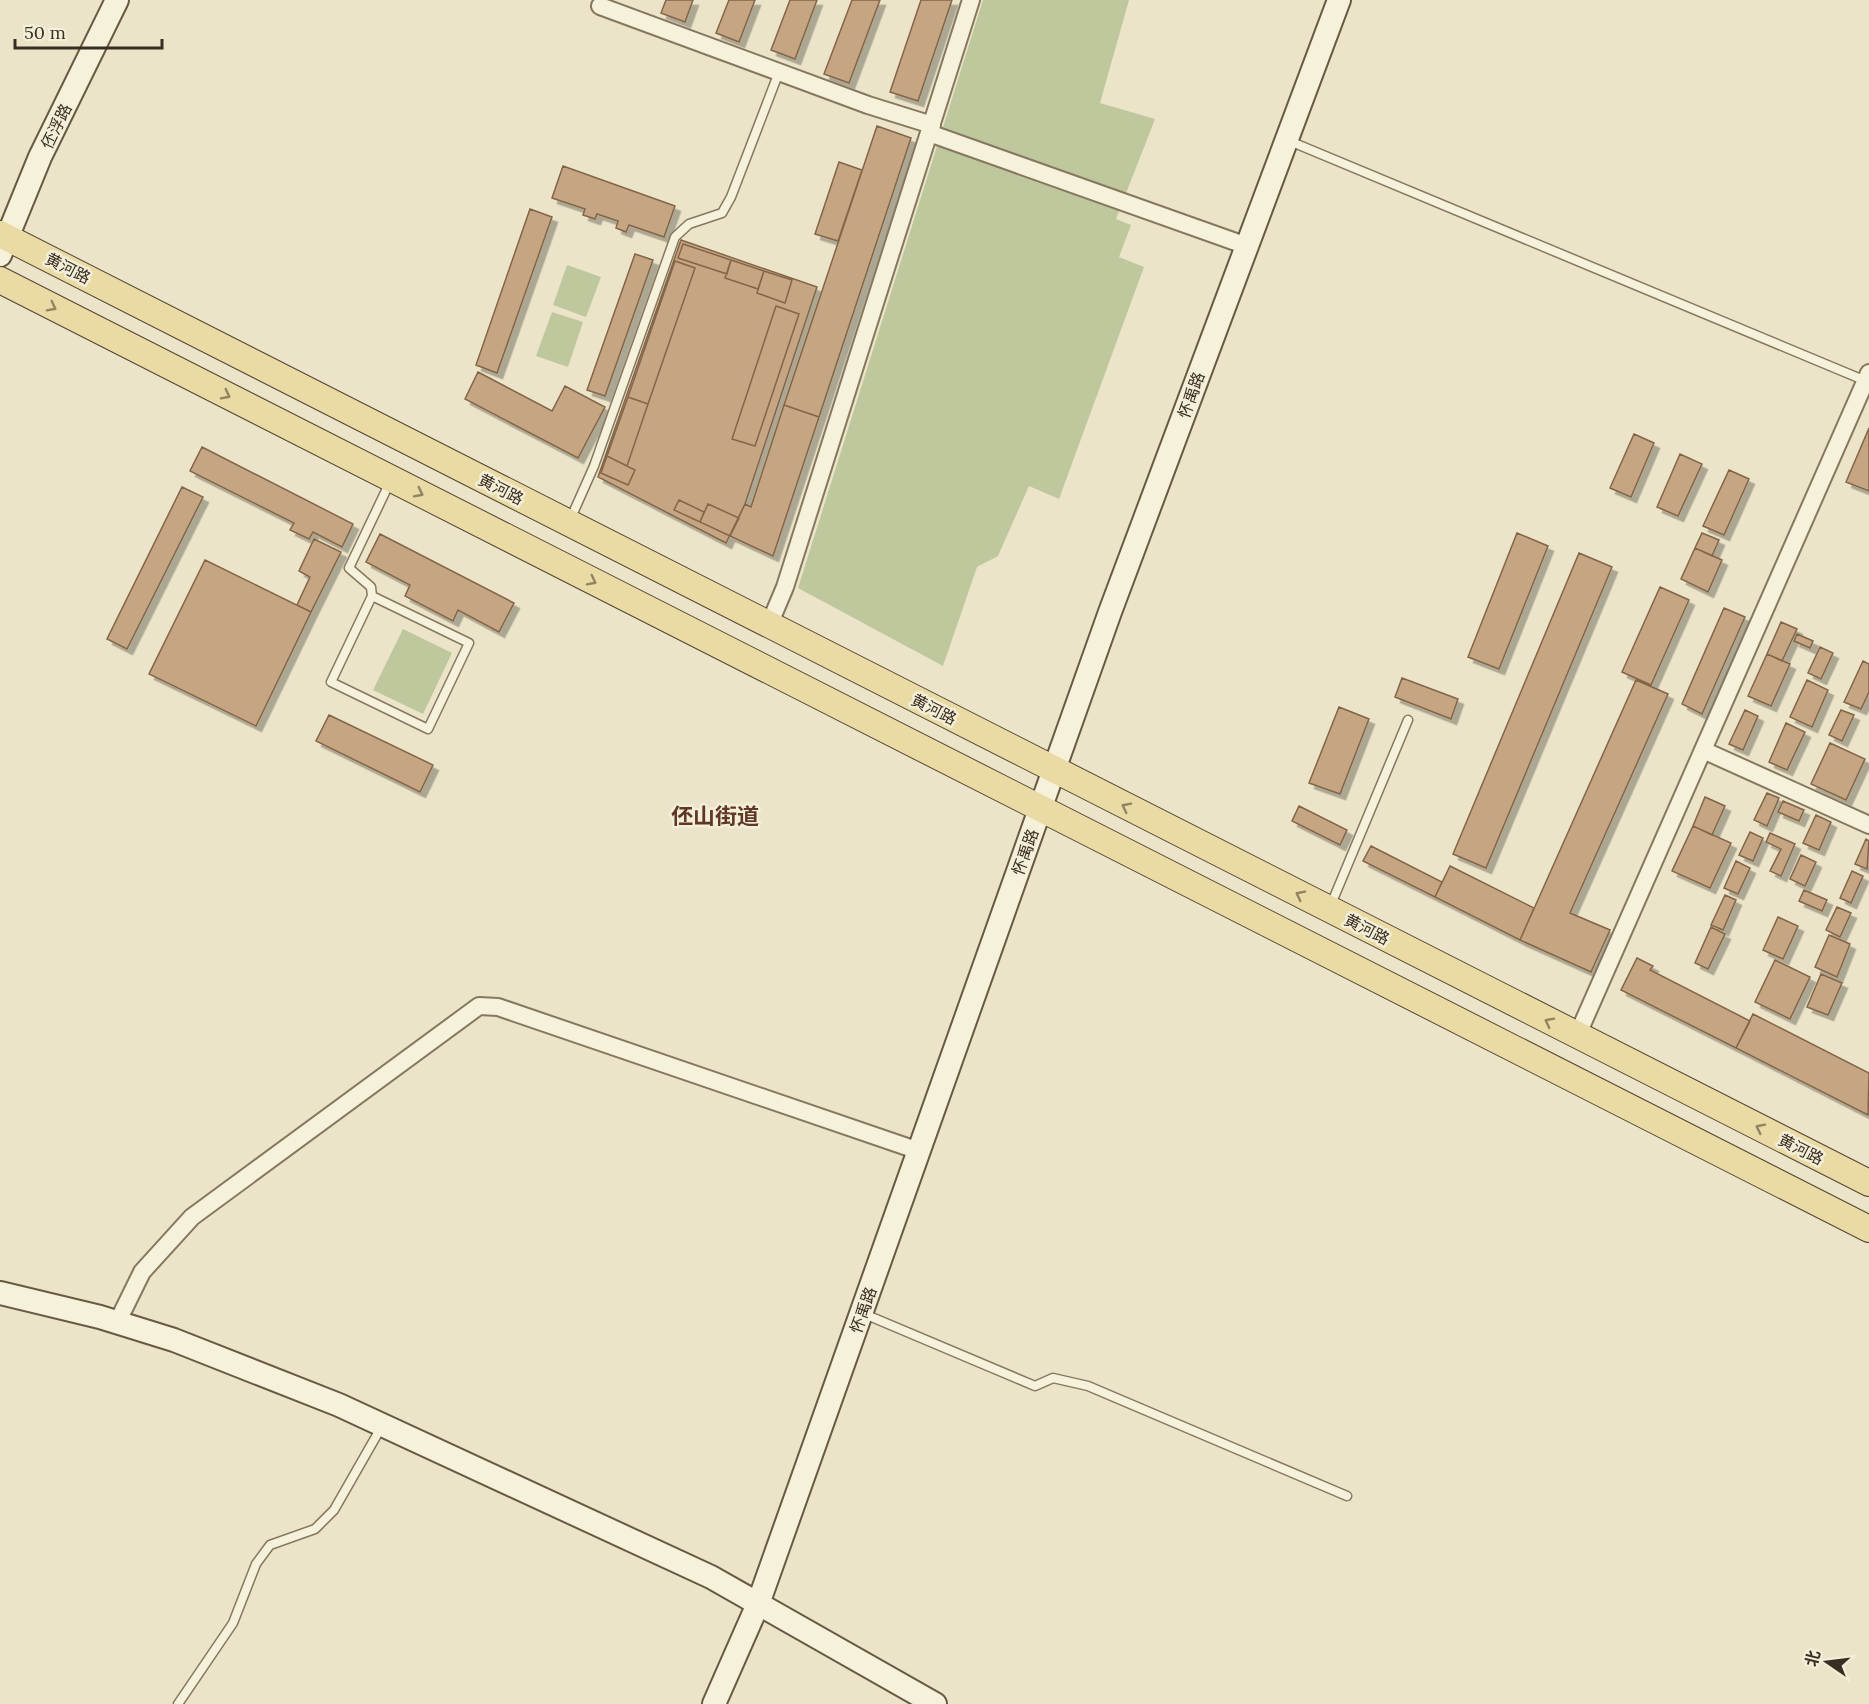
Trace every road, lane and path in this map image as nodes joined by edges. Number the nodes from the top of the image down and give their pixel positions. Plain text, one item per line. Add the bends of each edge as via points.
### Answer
1 (117, 0) edge
2 (971, 0) edge
3 (1339, 0) edge
4 (600, 6) dead end
5 (779, 72) junction
6 (930, 129) junction
7 (1286, 140) junction
8 (2, 242) edge
9 (1247, 246) junction
10 (0, 280) edge
11 (1867, 377) edge
12 (392, 479) junction
13 (569, 523) junction
14 (372, 596) junction
15 (769, 625) junction
16 (1408, 720) dead end
17 (1703, 750) junction
18 (1054, 770) junction
19 (1040, 809) junction
20 (1869, 825) edge
21 (1329, 910) junction
22 (1577, 1036) junction
23 (919, 1151) junction
24 (1869, 1183) edge
25 (1869, 1229) edge
26 (2, 1296) edge
27 (861, 1313) junction
28 (117, 1323) junction
29 (382, 1425) junction
30 (1347, 1496) dead end
31 (758, 1604) junction
32 (178, 1704) edge
33 (714, 1704) edge
34 (935, 1704) edge

1 - 8 street, 伾浮路
2 - 6 street
3 - 7 street, 怀禹路
4 - 5 street
5 - 6 street
5 - 13 lane via 722,213 689,224 675,237 594,466
6 - 9 street
6 - 15 street via 785,587
7 - 9 street, 怀禹路
7 - 11 lane
8 - 13 main road, 黄河路
9 - 18 street, 怀禹路
10 -> 12 main road
11 - 17 street
12 - 14 lane via 349,568 370,586
12 -> 19 main road
13 - 15 main road, 黄河路
14 - 14 lane via 469,643 428,729 331,682
15 - 18 main road, 黄河路
16 - 21 lane
17 - 20 street
17 - 22 street
18 - 19 street, 怀禹路
21 -> 18 main road, 黄河路
19 - 23 street, 怀禹路
19 - 25 main road
22 -> 21 main road, 黄河路
24 -> 22 main road, 黄河路
23 - 27 street, 怀禹路
23 - 28 street via 498,1007 479,1006 192,1217 142,1272
26 - 28 street
27 - 30 lane via 1035,1386 1053,1378 1088,1386
27 - 31 street, 怀禹路
28 - 29 street via 174,1340
29 - 31 street via 711,1577
29 - 32 lane via 334,1510 315,1529 270,1545 256,1564 233,1623
31 - 33 street, 怀禹路
31 - 34 street

